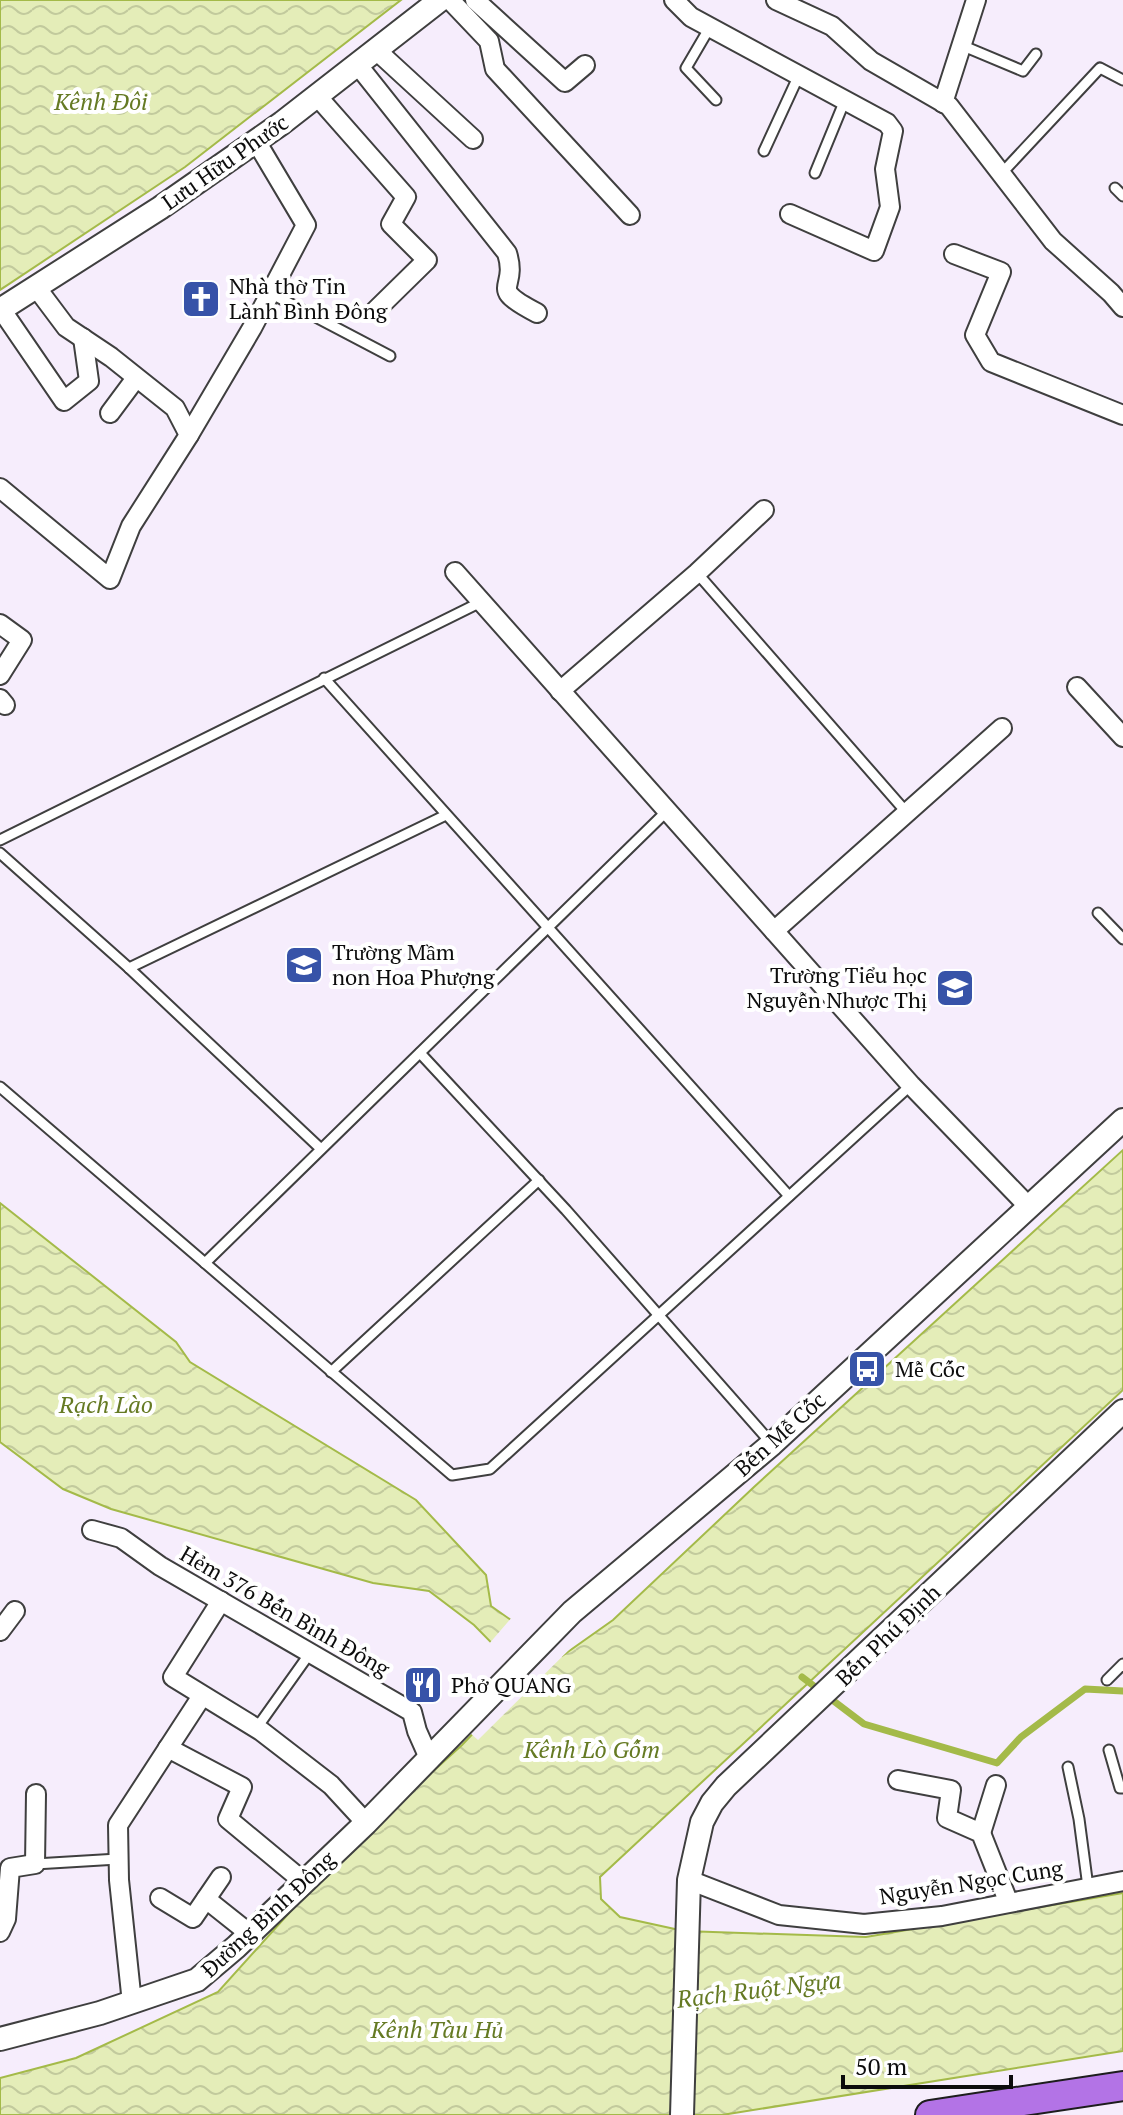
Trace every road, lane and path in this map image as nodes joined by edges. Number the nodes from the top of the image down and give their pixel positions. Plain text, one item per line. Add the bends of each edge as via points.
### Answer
1 (440, 0) edge
2 (450, 0) edge
3 (475, 0) edge
4 (674, 0) edge
5 (776, 0) edge
6 (976, 0) edge
7 (710, 27) junction
8 (961, 45) junction
9 (375, 49) junction
10 (1036, 54) dead end
11 (357, 64) junction
12 (585, 65) dead end
13 (799, 75) junction
14 (1123, 80) edge
15 (317, 96) junction
16 (716, 100) dead end
17 (845, 100) junction
18 (943, 103) junction
19 (473, 139) dead end
20 (256, 141) junction
21 (764, 151) dead end
22 (815, 173) dead end
23 (1001, 174) junction
24 (1115, 188) dead end
25 (1123, 196) edge
26 (790, 214) dead end
27 (630, 215) dead end
28 (954, 254) dead end
29 (36, 287) junction
30 (270, 293) junction
31 (1119, 294) edge
32 (0, 310) edge
33 (375, 311) dead end
34 (537, 313) dead end
35 (83, 338) junction
36 (390, 356) dead end
37 (136, 378) junction
38 (110, 413) dead end
39 (1123, 415) edge
40 (189, 435) junction
41 (0, 488) edge
42 (764, 510) dead end
43 (455, 572) dead end
44 (697, 573) junction
45 (481, 602) junction
46 (0, 624) edge
47 (0, 675) edge
48 (324, 678) junction
49 (1077, 687) dead end
50 (560, 691) junction
51 (1002, 728) dead end
52 (1123, 737) edge
53 (667, 811) junction
54 (907, 813) junction
55 (446, 815) junction
56 (0, 840) edge
57 (0, 853) edge
58 (1098, 913) dead end
59 (547, 928) junction
60 (774, 931) junction
61 (1123, 939) edge
62 (129, 968) junction
63 (420, 1053) junction
64 (911, 1085) junction
65 (0, 1087) edge
66 (1123, 1120) edge
67 (321, 1149) junction
68 (539, 1180) junction
69 (789, 1196) junction
70 (1029, 1207) junction
71 (205, 1263) junction
72 (658, 1315) junction
73 (331, 1372) junction
74 (1123, 1411) edge
75 (772, 1444) junction
76 (92, 1530) dead end
77 (221, 1601) junction
78 (15, 1611) dead end
79 (0, 1631) edge
80 (310, 1653) junction
81 (1123, 1664) edge
82 (1107, 1680) dead end
83 (202, 1696) junction
84 (256, 1729) junction
85 (450, 1737) joint
86 (168, 1748) junction
87 (1109, 1750) dead end
88 (429, 1758) junction
89 (1068, 1767) dead end
90 (898, 1780) dead end
91 (996, 1785) dead end
92 (1123, 1788) edge
93 (36, 1794) dead end
94 (366, 1823) junction
95 (981, 1833) junction
96 (118, 1859) junction
97 (35, 1864) junction
98 (5, 1867) edge
99 (221, 1877) dead end
100 (689, 1880) junction
101 (1123, 1881) edge
102 (304, 1882) junction
103 (1088, 1887) junction
104 (160, 1898) dead end
105 (206, 1899) junction
106 (1008, 1901) junction
107 (0, 1932) edge
108 (250, 1934) junction
109 (132, 2003) junction
110 (0, 2039) edge
111 (1123, 2086) edge
112 (682, 2115) edge
113 (930, 2115) edge

1 - 9 street, Lưu Hữu Phước
2 - 27 street via 489,41 495,69
3 - 12 street via 565,82
4 - 7 street
5 - 18 street via 832,26 871,61
6 - 8 street
7 - 13 street
7 - 16 lane via 686,68
8 - 10 lane via 1023,71
8 - 18 street
9 - 11 street, Lưu Hữu Phước
9 - 19 street
11 - 15 street, Lưu Hữu Phước
11 - 34 street via 507,253 508,294
13 - 17 street
13 - 21 lane
14 - 23 lane via 1100,68
15 - 20 street, Lưu Hữu Phước
15 - 33 street via 406,197 391,224 427,260
17 - 22 lane
17 - 26 street via 893,131 885,169 890,207 874,251
18 - 23 street
20 - 29 street, Lưu Hữu Phước
20 - 30 street via 306,225
23 - 31 street via 1053,241
24 - 25 lane
28 - 39 street via 1001,272 975,335 991,362
29 - 32 street, Lưu Hữu Phước
29 - 35 street via 66,327
30 - 36 lane
30 - 40 street
32 - 35 street via 64,401 89,381
35 - 37 street
37 - 38 street
37 - 40 street via 175,408
40 - 41 street via 131,526 110,579
42 - 44 street
43 - 45 street
44 - 50 street
44 - 54 lane
45 - 48 lane
45 - 50 street
46 - 47 street via 22,640
48 - 55 lane
48 - 56 lane
49 - 52 street
50 - 53 street
51 - 54 street
53 - 59 lane
53 - 60 street
54 - 60 street
55 - 59 lane
55 - 62 lane
57 - 62 lane
58 - 61 lane
59 - 63 lane
59 - 69 lane
60 - 64 street
62 - 67 lane
63 - 67 lane
63 - 68 lane
64 - 69 lane
64 - 70 street
65 - 71 lane
66 - 70 street, Bến Mễ Cốc
67 - 71 lane
68 - 72 lane
68 - 73 lane
69 - 72 lane
70 - 75 street, Bến Mễ Cốc
71 - 73 lane
72 - 73 lane via 490,1469 452,1475
72 - 75 lane
74 - 100 street, Bến Phú Định via 712,1803 702,1822
75 - 85 street, Bến Mễ Cốc via 572,1612
76 - 77 street, Hẻm 376 Bến Bình Đông via 121,1538
77 - 80 street, Hẻm 376 Bến Bình Đông
77 - 83 street via 173,1677
78 - 79 street
80 - 84 lane
80 - 88 street, Hẻm 376 Bến Bình Đông via 412,1712
81 - 82 lane
83 - 84 street
83 - 86 street
84 - 94 street via 331,1785
85 - 88 street, Đường Bình Đông
86 - 96 street via 118,1825
86 - 102 street via 242,1787 228,1819
87 - 92 lane
88 - 94 street, Đường Bình Đông
89 - 103 lane
90 - 95 street via 951,1790 947,1818
91 - 95 street
93 - 97 street
94 - 102 street, Đường Bình Đông
95 - 106 street
96 - 97 lane
96 - 109 street
97 - 98 street
98 - 107 street via 6,1919
99 - 105 street
100 - 106 street, Nguyễn Ngọc Cung via 779,1915 864,1924 942,1916
100 - 112 street, Bến Phú Định
101 - 103 street, Nguyễn Ngọc Cung
102 - 108 street, Đường Bình Đông
103 - 106 street, Nguyễn Ngọc Cung
104 - 105 street via 193,1918
105 - 108 street
108 - 109 street, Đường Bình Đông via 197,1980
109 - 110 street, Đường Bình Đông
111 - 113 main road

